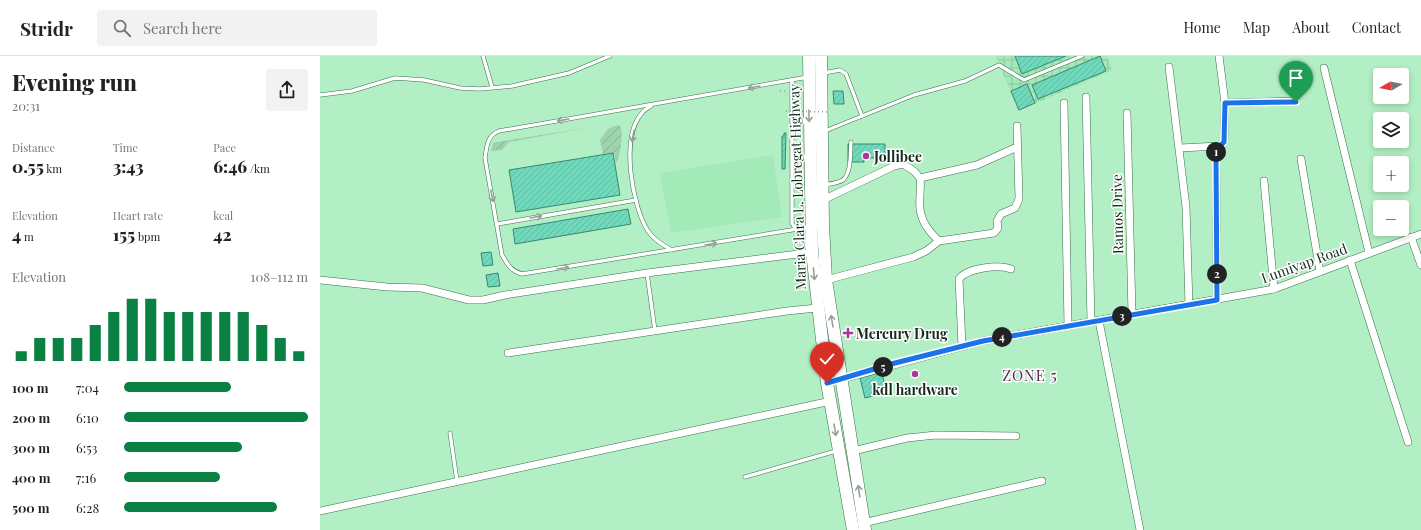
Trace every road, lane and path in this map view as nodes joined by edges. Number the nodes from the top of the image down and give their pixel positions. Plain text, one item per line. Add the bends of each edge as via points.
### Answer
1 (483, 56) edge
2 (610, 56) edge
3 (809, 56) edge
4 (821, 56) edge
5 (1082, 56) edge
6 (1219, 56) edge
7 (1170, 67) dead end
8 (1324, 68) dead end
9 (815, 75) junction
10 (792, 80) junction
11 (492, 87) junction
12 (780, 92) dead end
13 (320, 95) edge
14 (786, 95) dead end
15 (1086, 97) dead end
16 (1296, 102) dead end
17 (1064, 103) dead end
18 (1225, 103) junction
19 (653, 105) junction
20 (786, 111) dead end
21 (829, 112) dead end
22 (1127, 113) dead end
23 (862, 116) junction
24 (1017, 126) dead end
25 (822, 133) junction
26 (851, 142) dead end
27 (1220, 146) junction
28 (1017, 147) junction
29 (1180, 148) junction
30 (1301, 159) dead end
31 (920, 178) junction
32 (1264, 181) dead end
33 (823, 186) junction
34 (636, 200) junction
35 (823, 200) junction
36 (497, 224) junction
37 (817, 226) junction
38 (796, 230) junction
39 (1421, 234) edge
40 (1411, 237) junction
41 (940, 241) junction
42 (673, 250) junction
43 (818, 251) junction
44 (1369, 253) junction
45 (1350, 260) junction
46 (1421, 265) edge
47 (1011, 269) dead end
48 (1320, 272) junction
49 (647, 273) junction
50 (320, 280) edge
51 (826, 280) junction
52 (1274, 289) junction
53 (1217, 300) junction
54 (1189, 304) junction
55 (817, 308) junction
56 (1132, 314) junction
57 (1099, 321) junction
58 (1091, 322) junction
59 (1068, 326) junction
60 (655, 332) junction
61 (962, 346) junction
62 (508, 353) dead end
63 (842, 380) junction
64 (827, 383) junction
65 (830, 401) junction
66 (450, 433) dead end
67 (1016, 436) dead end
68 (1408, 442) dead end
69 (839, 450) junction
70 (853, 451) junction
71 (745, 477) dead end
72 (457, 481) junction
73 (1042, 482) dead end
74 (320, 511) edge
75 (864, 527) edge
76 (852, 530) edge
77 (1140, 530) edge

1 - 11 lane
2 - 11 lane via 569,73 512,86
3 - 9 highway, Maria Clara L. Lobregat Highway
4 - 9 highway, Maria Clara L. Lobregat Highway
5 - 23 lane via 1024,80 999,65 965,80 914,95
6 - 18 street
7 - 29 street
8 - 44 street
9 - 10 lane
9 - 23 lane via 840,70 846,74
9 - 25 highway, Maria Clara L. Lobregat Highway
9 -> 37 highway, Maria Clara L. Lobregat Highway
10 -> 19 lane
10 - 38 lane via 792,223
11 - 13 lane via 460,88 424,80 395,78 362,89
12 - 14 path via 785,91
15 - 58 street
16 - 18 street
17 - 59 street
18 - 27 street via 1224,142
19 -> 34 lane via 642,113 635,125 630,147
19 -> 36 lane via 499,131 491,135 485,158
20 - 21 path, bridge
22 - 56 street, Ramos Drive
23 - 25 lane
24 - 28 street
25 - 33 highway, Maria Clara L. Lobregat Highway
26 - 33 lane via 845,178
27 - 29 street
27 - 53 street via 1216,152
28 - 31 street via 977,164
28 - 41 street via 1019,199 1015,208 1000,214 997,231 989,235
29 - 54 street via 1186,207
30 - 48 street
31 - 35 street via 907,166 900,164
31 - 41 street via 922,220
32 - 52 street
33 - 35 highway, Maria Clara L. Lobregat Highway
36 -> 34 lane
34 - 42 lane via 648,231 661,244
35 - 37 highway, Maria Clara L. Lobregat Highway
36 -> 42 lane via 502,255 509,267 522,274
37 - 38 lane
37 - 43 highway, Maria Clara L. Lobregat Highway
42 -> 38 lane
39 - 40 street, Lumiyap Road
40 - 44 street, Lumiyap Road
40 - 46 street
41 - 51 street via 926,252 913,257
43 - 49 street
43 - 51 highway, Maria Clara L. Lobregat Highway
43 -> 55 highway, Maria Clara L. Lobregat Highway
44 - 45 street, Lumiyap Road
45 - 48 street, Lumiyap Road
45 - 68 street
47 - 61 street via 998,266 967,272 959,279
48 - 52 street, Lumiyap Road
49 - 50 street via 483,300 469,300 422,288
49 - 60 lane
63 -> 51 highway, Maria Clara L. Lobregat Highway
52 - 53 street, Lumiyap Road
53 - 54 street, Lumiyap Road
54 - 56 street, Lumiyap Road
55 - 60 street
55 - 64 highway, Maria Clara L. Lobregat Highway
56 - 57 street, Lumiyap Road
57 - 58 street, Lumiyap Road
57 - 77 street
58 - 59 street, Lumiyap Road
59 - 61 street, Lumiyap Road
60 - 62 street
61 - 63 street, Lumiyap Road
63 - 64 street, Lumiyap Road
63 - 70 highway, Maria Clara L. Lobregat Highway
64 - 65 highway, Maria Clara L. Lobregat Highway
65 -> 69 highway, Maria Clara L. Lobregat Highway
65 - 72 street
66 - 72 lane
67 - 70 street via 936,435 907,438
69 - 71 lane
69 - 76 highway, Maria Clara L. Lobregat Highway
75 -> 70 highway, Maria Clara L. Lobregat Highway
72 - 74 street
73 - 75 street

